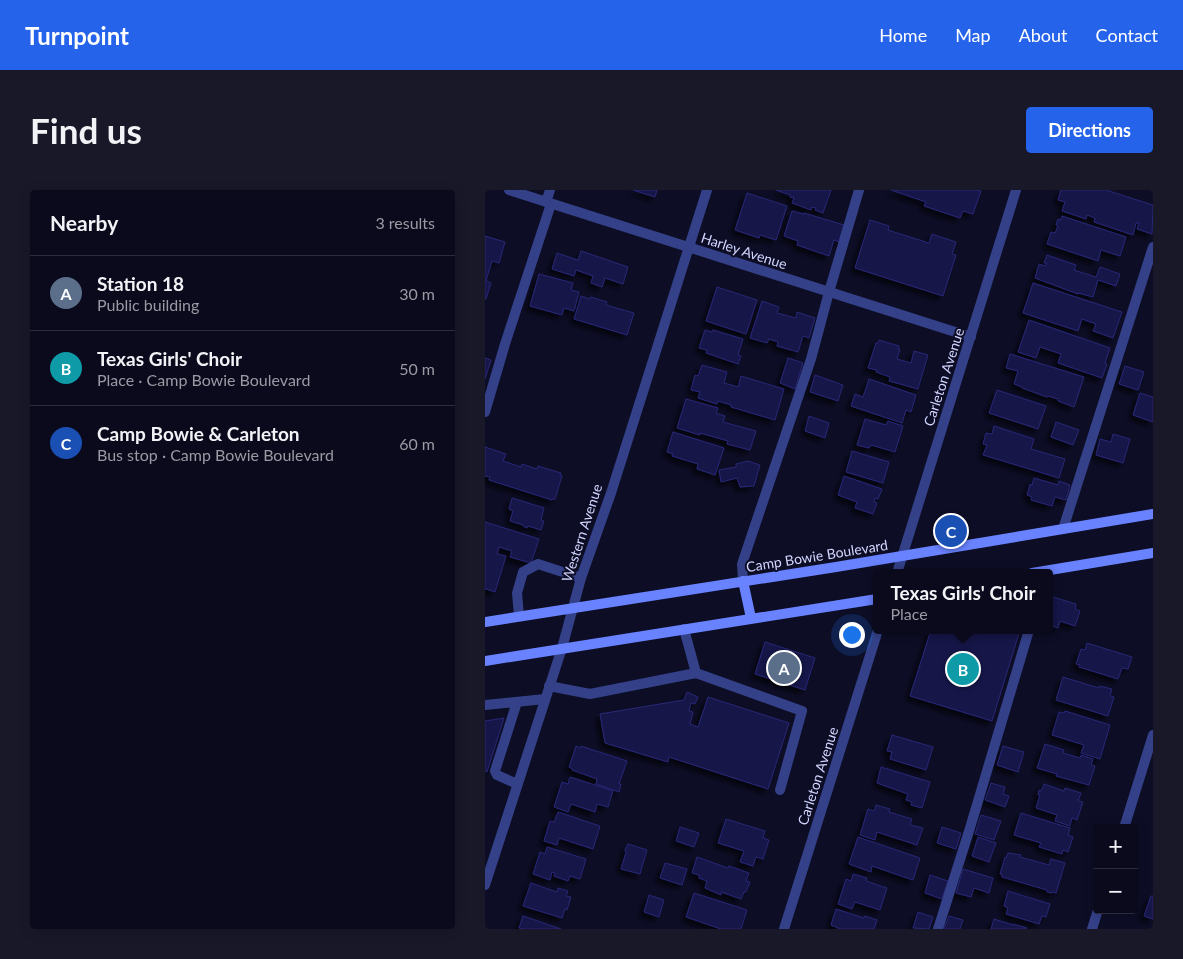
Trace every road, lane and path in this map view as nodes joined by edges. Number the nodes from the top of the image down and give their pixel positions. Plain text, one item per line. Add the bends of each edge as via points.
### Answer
1 (509, 190) edge
2 (550, 190) edge
3 (707, 190) edge
4 (859, 190) edge
5 (1016, 190) edge
6 (549, 203) junction
7 (688, 247) junction
8 (1153, 248) edge
9 (829, 292) junction
10 (971, 337) junction
11 (485, 412) edge
12 (1153, 514) edge
13 (1063, 529) junction
14 (1153, 553) edge
15 (902, 556) junction
16 (898, 569) edge
17 (1053, 570) edge
18 (581, 578) junction
19 (743, 581) junction
20 (873, 600) edge
21 (572, 608) junction
22 (519, 616) junction
23 (751, 618) junction
24 (485, 622) edge
25 (684, 629) junction
26 (877, 634) edge
27 (1028, 634) edge
28 (561, 648) junction
29 (485, 660) edge
30 (696, 673) junction
31 (549, 686) junction
32 (545, 699) junction
33 (517, 702) junction
34 (485, 704) edge
35 (1153, 735) edge
36 (517, 784) junction
37 (780, 790) dead end
38 (1125, 824) edge
39 (485, 885) edge
40 (1097, 914) edge
41 (784, 929) edge
42 (937, 929) edge
43 (1092, 929) edge

1 - 6 street, Harley Avenue
2 - 6 street
3 - 7 street, Western Avenue
4 - 9 street
5 - 10 street, Carleton Avenue
6 - 7 street, Harley Avenue
6 - 11 street
7 - 9 street, Harley Avenue
7 - 18 street, Western Avenue
8 - 13 street
9 - 10 street, Harley Avenue
9 - 19 street via 811,359 742,564
10 - 15 street, Carleton Avenue
12 - 13 main road, Camp Bowie Boulevard
13 - 15 main road, Camp Bowie Boulevard
14 - 17 main road
15 - 16 street, Carleton Avenue
15 - 19 main road, Camp Bowie Boulevard
18 - 21 street, Western Avenue
18 - 22 street via 538,564 523,572 517,593
19 - 21 main road, Camp Bowie Boulevard
19 - 23 main road
20 - 23 main road
21 - 22 main road, Camp Bowie Boulevard
21 - 28 street, Western Avenue
22 - 24 main road, Camp Bowie Boulevard
23 - 25 main road
25 - 28 main road
25 - 30 street
26 - 41 street, Carleton Avenue
27 - 42 street
28 - 29 main road
28 - 31 street, Western Avenue
30 - 31 street via 590,694
30 - 37 street via 802,711
31 - 32 street, Western Avenue
32 - 33 street
32 - 36 street, Western Avenue
33 - 34 street
33 - 36 street via 495,771
35 - 38 street
36 - 39 street, Western Avenue
40 - 43 street

